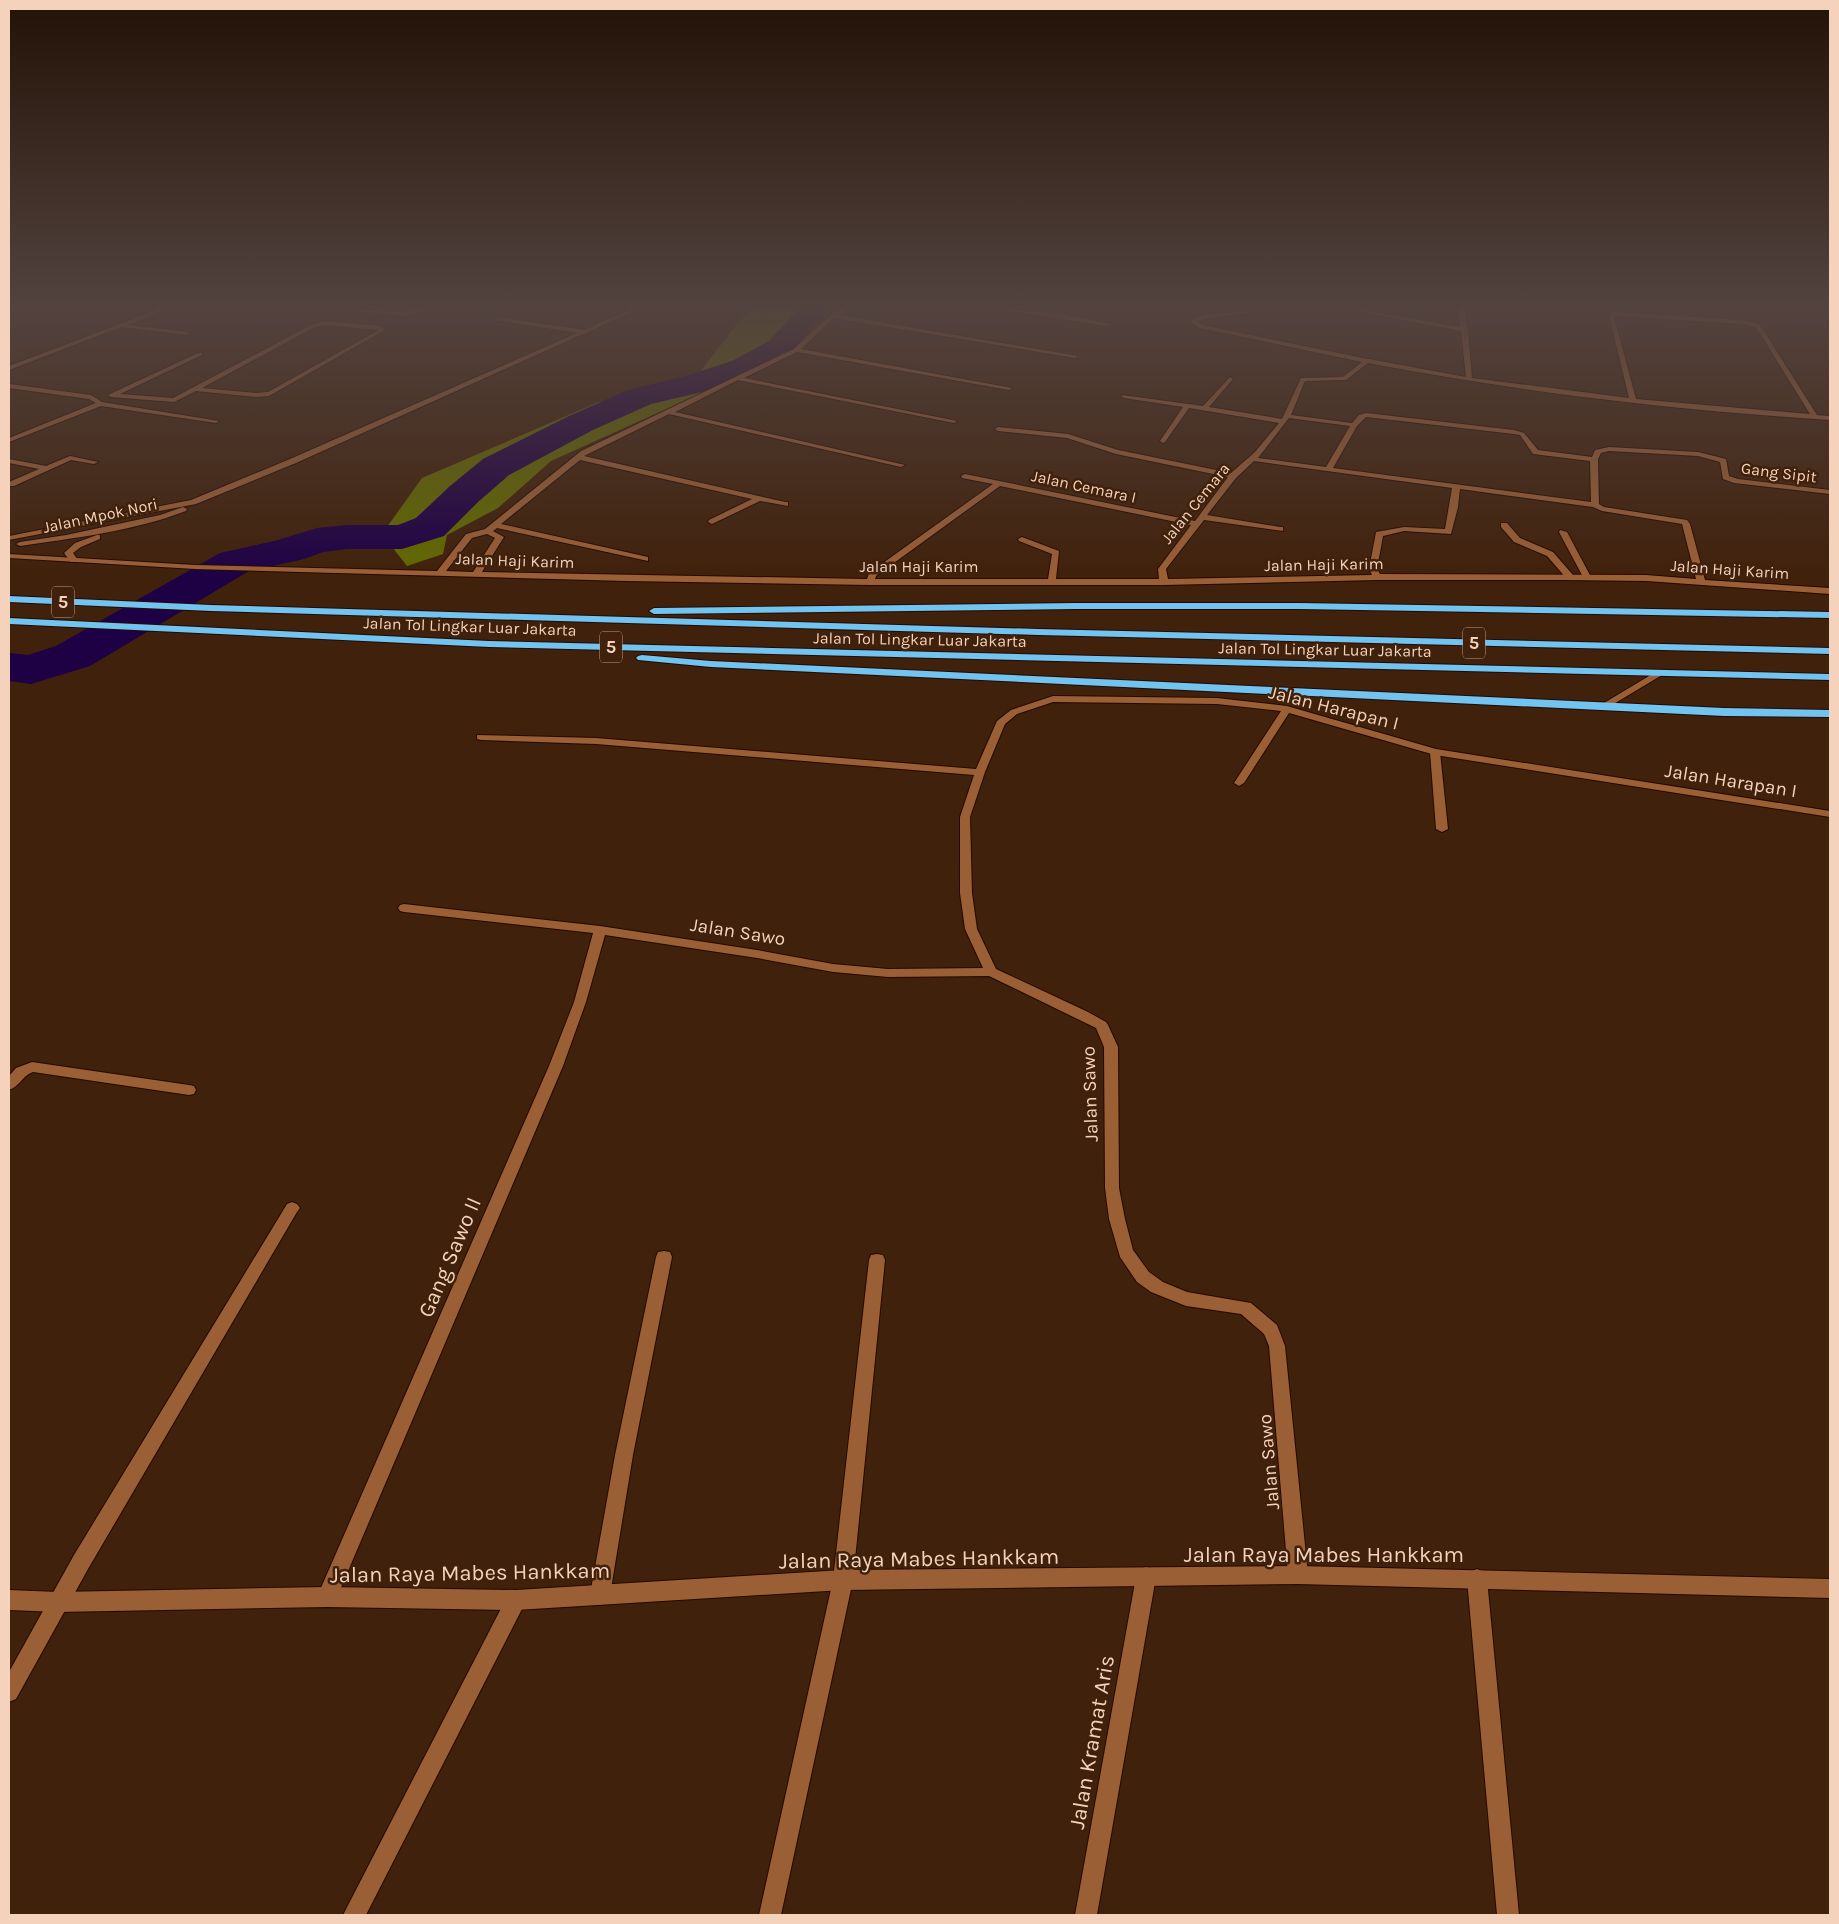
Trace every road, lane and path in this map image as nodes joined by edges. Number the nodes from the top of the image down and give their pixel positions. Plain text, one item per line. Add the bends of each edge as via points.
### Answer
1 (92, 398) edge
2 (106, 398) edge
3 (138, 398) edge
4 (177, 398) edge
5 (436, 398) edge
6 (699, 398) edge
7 (836, 398) edge
8 (1135, 398) edge
9 (1213, 398) edge
10 (1294, 398) edge
11 (1616, 398) edge
12 (1803, 398) edge
13 (1633, 400) joint
14 (99, 402) junction
15 (1187, 406) junction
16 (1204, 408) junction
17 (668, 412) junction
18 (1814, 416) junction
19 (1830, 418) edge
20 (1284, 419) junction
21 (216, 421) dead end
22 (954, 421) dead end
23 (1354, 425) junction
24 (998, 429) dead end
25 (9, 440) edge
26 (1163, 441) dead end
27 (578, 457) junction
28 (1252, 459) junction
29 (1594, 459) junction
30 (9, 461) edge
31 (94, 462) dead end
32 (901, 465) dead end
33 (47, 468) junction
34 (1328, 470) junction
35 (965, 476) dead end
36 (1233, 476) junction
37 (998, 483) junction
38 (11, 484) dead end
39 (1456, 487) junction
40 (1830, 492) edge
41 (760, 498) junction
42 (193, 502) junction
43 (785, 504) dead end
44 (1595, 505) junction
45 (162, 517) junction
46 (1199, 520) junction
47 (712, 522) dead end
48 (1504, 525) dead end
49 (491, 528) junction
50 (1280, 529) dead end
51 (1563, 532) dead end
52 (9, 538) edge
53 (1022, 539) dead end
54 (9, 545) edge
55 (9, 556) edge
56 (644, 559) dead end
57 (74, 560) junction
58 (440, 573) junction
59 (476, 574) junction
60 (1377, 577) junction
61 (1570, 577) junction
62 (1587, 577) junction
63 (1052, 581) junction
64 (870, 582) junction
65 (1164, 582) junction
66 (1701, 582) junction
67 (1830, 591) edge
68 (9, 599) edge
69 (420, 614) junction
70 (1830, 616) edge
71 (9, 621) edge
72 (489, 644) junction
73 (1830, 651) edge
74 (1658, 673) junction
75 (1830, 677) edge
76 (1604, 706) junction
77 (1287, 709) junction
78 (1830, 714) edge
79 (481, 737) dead end
80 (1435, 752) junction
81 (980, 772) junction
82 (1239, 783) dead end
83 (1830, 814) edge
84 (1442, 829) dead end
85 (404, 908) dead end
86 (600, 930) junction
87 (991, 972) junction
88 (9, 1085) edge
89 (189, 1090) dead end
90 (292, 1208) dead end
91 (664, 1257) dead end
92 (877, 1260) dead end
93 (1298, 1574) junction
94 (1146, 1577) junction
95 (1477, 1579) junction
96 (843, 1580) junction
97 (1830, 1589) edge
98 (600, 1596) junction
99 (327, 1597) junction
100 (9, 1600) edge
101 (516, 1600) junction
102 (58, 1602) junction
103 (9, 1692) edge
104 (354, 1915) edge
105 (770, 1915) edge
106 (1086, 1915) edge
107 (1508, 1915) edge

1 - 14 street
2 - 14 street
3 - 4 street via 170,401
5 - 42 street, Jalan Mpok Nori
6 - 17 street
7 - 22 street
8 - 15 street
9 - 16 street
10 - 20 street, Jalan Cemara
11 - 13 street
12 - 18 street
13 - 18 street
14 - 21 street
14 - 25 street
15 - 16 street
15 - 26 street
16 - 20 street
17 - 27 street
17 - 32 street
18 - 19 street
20 - 23 street
20 - 28 street, Jalan Cemara via 1266,446
23 - 29 street via 1366,415 1514,432 1522,434 1536,452
23 - 34 street
24 - 36 street via 1068,436 1116,452
27 - 41 street
27 - 49 street
28 - 34 street
28 - 36 street, Jalan Cemara
29 - 40 street, Gang Sipit via 1598,452 1609,449 1698,454 1722,461 1726,477 1737,481
29 - 44 street
30 - 33 street
31 - 33 street via 71,458
33 - 38 street
34 - 39 street
35 - 37 street, Jalan Cemara I
36 - 46 street, Jalan Cemara
37 - 46 street, Jalan Cemara I
37 - 64 street via 872,575
39 - 44 street
39 - 60 street via 1450,530 1396,530 1379,534 1373,569
41 - 43 street
41 - 47 street
42 - 45 street, Jalan Mpok Nori
42 - 52 street, Jalan Mpok Nori
44 - 66 street via 1602,509 1684,522
45 - 54 street, Jalan Mpok Nori via 66,538
45 - 57 street via 78,545 68,553
46 - 50 street, Jalan Cemara I
46 - 65 street, Jalan Cemara via 1162,569
48 - 61 street via 1517,540 1550,554
49 - 56 street via 524,531
49 - 58 street via 469,536
49 - 59 street via 500,537
51 - 62 street
53 - 63 street via 1056,553
55 - 57 street, Jalan Haji Karim
57 - 58 street, Jalan Haji Karim via 195,568
58 - 59 street, Jalan Haji Karim
59 - 64 street, Jalan Haji Karim
60 - 61 street, Jalan Haji Karim
60 - 65 street, Jalan Haji Karim
61 - 62 street, Jalan Haji Karim
62 - 66 street, Jalan Haji Karim
63 - 64 street, Jalan Haji Karim
63 - 65 street, Jalan Haji Karim
66 - 67 street, Jalan Haji Karim
68 - 69 highway, Jalan Tol Lingkar Luar Jakarta / 5
69 - 70 highway via 1231,606
69 - 73 highway, Jalan Tol Lingkar Luar Jakarta / 5
71 - 72 highway, Jalan Tol Lingkar Luar Jakarta / 5
72 - 74 highway, Jalan Tol Lingkar Luar Jakarta / 5
72 - 76 highway via 712,664
74 - 75 highway, Jalan Tol Lingkar Luar Jakarta / 5
74 - 76 street
76 - 78 highway
77 - 80 street, Jalan Harapan I
77 - 81 street, Jalan Harapan I via 1217,702 1067,698 1040,702 1014,712 1001,723
77 - 82 street
79 - 81 street via 596,742
80 - 83 street, Jalan Harapan I
80 - 84 street
81 - 87 street, Jalan Harapan I via 965,817 966,893 971,929
85 - 86 street, Jalan Sawo
86 - 87 street, Jalan Sawo via 833,968 888,973
86 - 99 street, Gang Sawo II via 580,1002 556,1066
87 - 93 street, Jalan Sawo via 1083,1015 1101,1026 1106,1034 1111,1047 1112,1188 1126,1252 1143,1276 1157,1287 1186,1299 1245,1308 1271,1330 1277,1346
88 - 89 street via 21,1071 32,1067
90 - 102 street
91 - 98 street via 624,1455
92 - 96 street
93 - 94 street, Jalan Raya Mabes Hankkam
93 - 95 street, Jalan Raya Mabes Hankkam
94 - 96 street, Jalan Raya Mabes Hankkam
94 - 106 street, Jalan Kramat Aris
95 - 97 street, Jalan Raya Mabes Hankkam
95 - 107 street
96 - 98 street, Jalan Raya Mabes Hankkam
96 - 105 street
98 - 101 street, Jalan Raya Mabes Hankkam
99 - 101 street, Jalan Raya Mabes Hankkam
99 - 102 street, Jalan Raya Mabes Hankkam
100 - 102 street, Jalan Raya Mabes Hankkam
101 - 104 street
102 - 103 street

